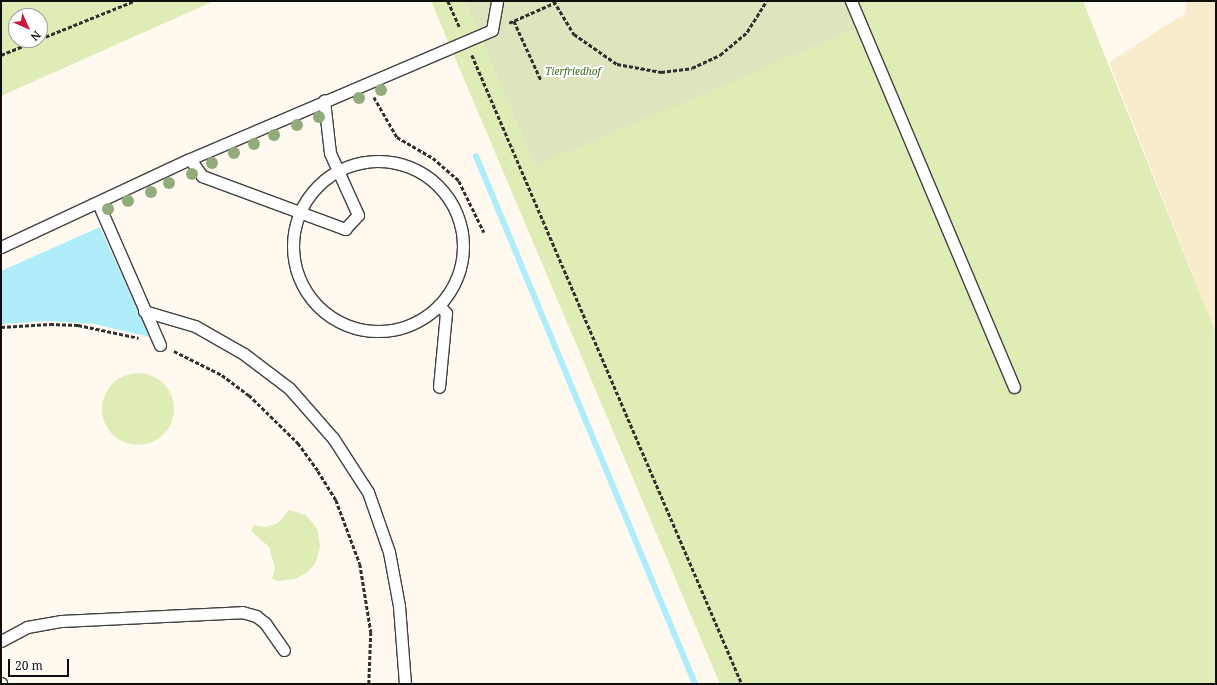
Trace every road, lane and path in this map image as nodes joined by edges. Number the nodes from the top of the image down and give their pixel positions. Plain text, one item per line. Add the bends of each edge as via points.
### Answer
1 (134, 1) edge
2 (448, 1) edge
3 (497, 1) edge
4 (766, 1) edge
5 (851, 1) edge
6 (554, 2) edge
7 (514, 21) junction
8 (492, 30) junction
9 (48, 36) edge
10 (466, 42) junction
11 (19, 48) edge
12 (1, 55) edge
13 (541, 80) dead end
14 (367, 82) junction
15 (324, 100) junction
16 (190, 159) junction
17 (338, 171) junction
18 (98, 203) junction
19 (300, 212) junction
20 (484, 232) dead end
21 (1, 247) edge
22 (438, 305) junction
23 (144, 311) junction
24 (1, 327) edge
25 (160, 345) junction
26 (440, 387) dead end
27 (1014, 387) dead end
28 (1, 641) edge
29 (284, 650) dead end
30 (369, 684) edge
31 (405, 684) edge
32 (742, 684) edge

1 - 9 path
2 - 10 path
3 - 8 lane
4 - 6 path via 747,32 720,55 692,68 661,72 617,64 574,34
5 - 27 lane
6 - 7 path
7 - 8 path
7 - 13 path
8 - 10 lane
10 - 14 lane
10 - 32 path
11 - 12 path
14 - 15 lane
14 - 20 path via 389,128 397,137 433,158 459,182
15 - 16 lane
15 - 17 lane via 330,153
16 - 18 lane
16 - 19 lane via 202,176
17 - 19 lane via 316,191
17 - 19 lane via 358,215 345,229
17 - 22 lane via 372,158 405,163 435,180 455,207 463,239 459,273
18 - 21 lane
18 - 23 lane
19 - 22 lane via 291,250 299,282 320,309 349,326 382,331 415,322
22 - 26 lane via 446,313
23 - 25 lane
23 - 31 lane via 195,326 244,354 289,388 333,438 368,492 388,552 399,606
24 - 25 path via 50,324 78,326 127,334
25 - 30 path via 204,365 249,395 298,443 336,500 360,564 371,632
28 - 29 lane via 27,627 61,621 242,612 256,616 265,623

